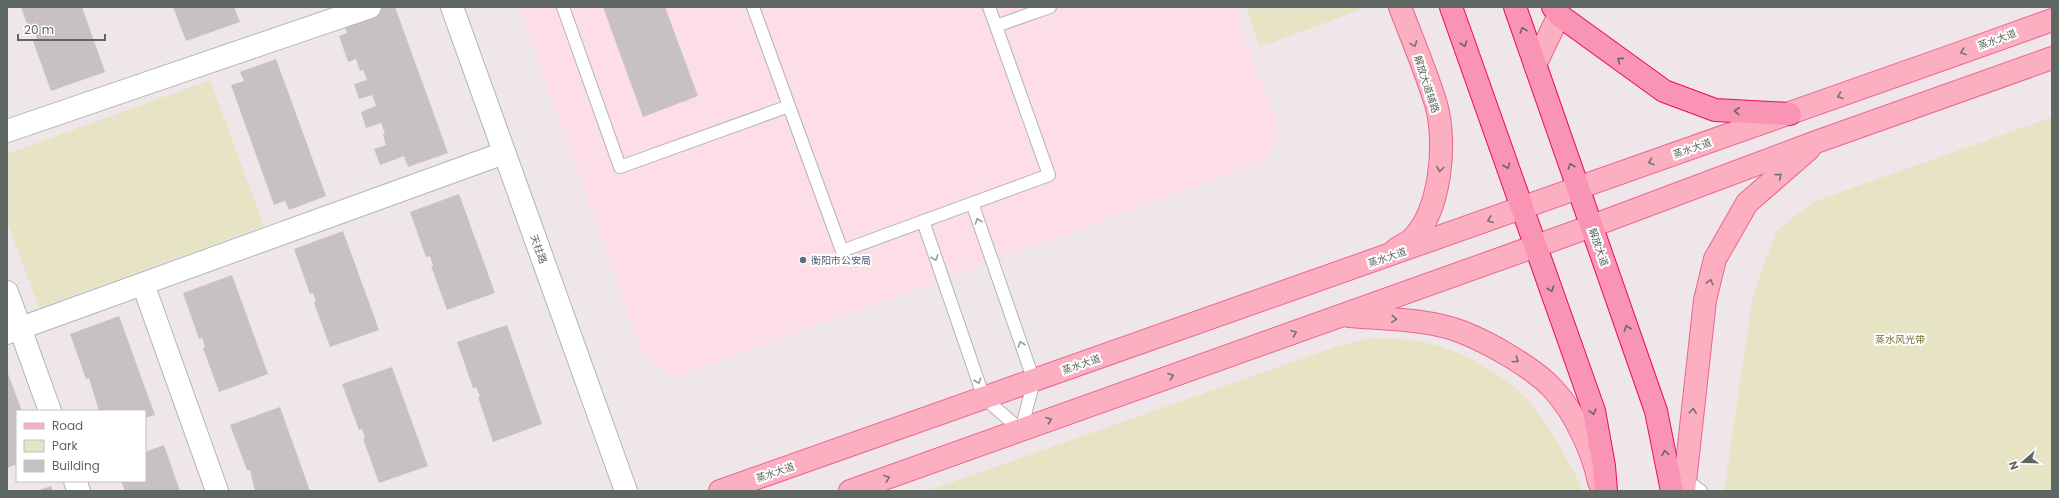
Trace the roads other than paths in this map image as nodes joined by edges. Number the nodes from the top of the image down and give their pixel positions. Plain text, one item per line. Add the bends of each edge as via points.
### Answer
1 (370, 7) edge
2 (452, 7) edge
3 (562, 7) edge
4 (753, 7) edge
5 (989, 7) edge
6 (1050, 7) edge
7 (1400, 7) edge
8 (1451, 7) edge
9 (1514, 7) edge
10 (1556, 10) edge
11 (2052, 20) edge
12 (996, 26) junction
13 (2052, 58) edge
14 (1535, 65) junction
15 (789, 106) junction
16 (1790, 114) junction
17 (7, 131) edge
18 (1816, 142) junction
19 (504, 153) junction
20 (1578, 187) junction
21 (972, 204) junction
22 (1522, 208) junction
23 (922, 221) junction
24 (1592, 226) junction
25 (1536, 246) junction
26 (1380, 259) junction
27 (143, 284) junction
28 (7, 292) edge
29 (1342, 315) junction
30 (14, 330) edge
31 (1034, 381) junction
32 (984, 398) junction
33 (50, 410) edge
34 (1021, 430) junction
35 (1686, 488) edge
36 (217, 491) edge
37 (626, 491) edge
38 (720, 491) edge
39 (850, 491) edge
40 (1601, 491) edge
41 (1606, 491) edge

1 - 17 street
2 - 19 street, 天柱路
3 - 15 lane via 620,167
4 - 15 lane
5 - 12 lane
6 - 12 lane
7 -> 26 main road, 解放大道辅路 via 1436,106 1442,153 1437,192 1426,217 1411,239
8 -> 22 highway
14 -> 9 highway, 解放大道
10 - 14 main road
16 -> 10 highway via 1715,110 1664,91
11 -> 16 main road, 蒸水大道
12 - 21 lane via 1049,175
13 - 18 main road
20 -> 14 highway, 解放大道
15 - 23 lane via 842,251
16 -> 20 main road, 蒸水大道
18 - 24 main road
35 -> 18 main road via 1705,300 1715,259 1748,203
19 - 27 street
19 - 37 street, 天柱路
20 - 22 main road, 蒸水大道
20 - 24 highway, 解放大道
21 - 23 lane
31 -> 21 lane
22 - 25 highway
22 -> 26 main road, 蒸水大道
23 -> 32 lane
24 - 25 main road
35 -> 24 highway, 解放大道 via 1656,411
25 - 29 main road
25 -> 41 highway via 1594,411
26 - 31 main road, 蒸水大道
27 - 30 street
27 - 36 street
28 - 30 street
34 -> 29 main road
29 -> 40 main road via 1415,321 1462,332 1515,359 1554,390 1581,430 1596,467
30 - 33 street
31 - 32 main road, 蒸水大道
31 - 34 lane
32 - 34 lane
32 - 38 main road, 蒸水大道
39 -> 34 main road

